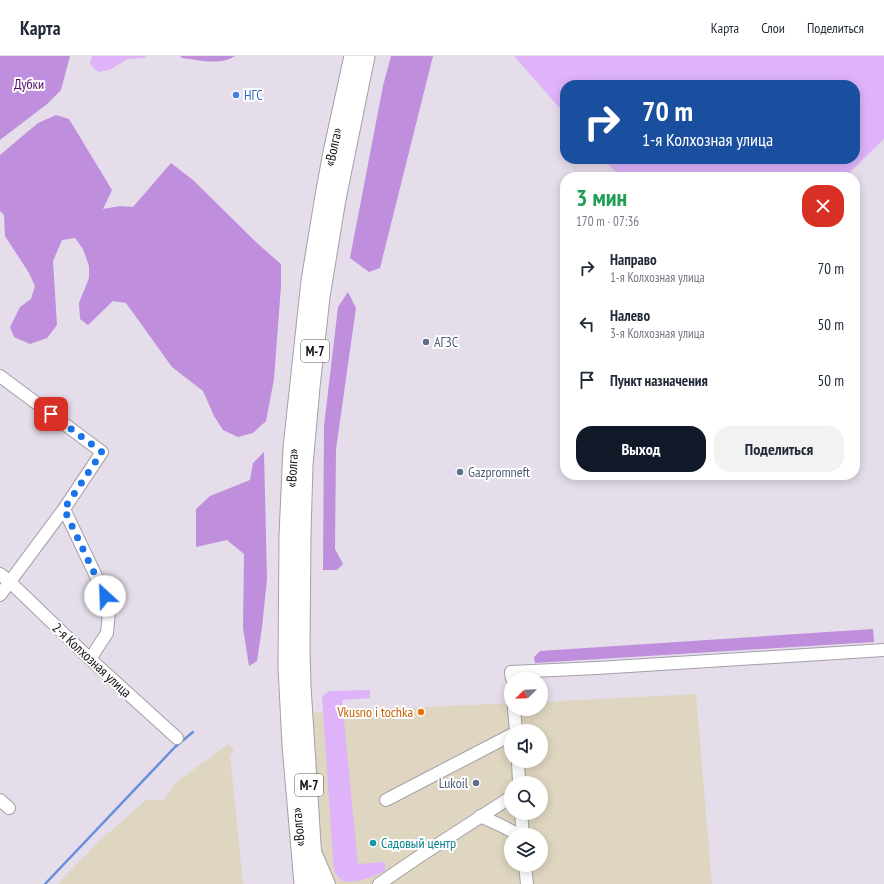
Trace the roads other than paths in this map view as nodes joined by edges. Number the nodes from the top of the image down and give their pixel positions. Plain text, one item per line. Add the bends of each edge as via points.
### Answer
1 (353, 56) edge
2 (366, 56) edge
3 (0, 376) edge
4 (64, 509) junction
5 (5, 578) edge
6 (0, 595) edge
7 (884, 650) edge
8 (90, 659) junction
9 (511, 672) edge
10 (177, 738) dead end
11 (504, 739) edge
12 (386, 800) dead end
13 (504, 801) edge
14 (480, 816) junction
15 (507, 828) edge
16 (312, 844) junction
17 (525, 872) edge
18 (303, 884) edge
19 (316, 884) edge
20 (329, 884) edge
21 (379, 884) edge
22 (526, 884) edge

1 - 18 highway, «Волга» / М-7 via 326,181 310,281 292,448 287,667
2 - 16 highway, «Волга» / М-7 via 337,198 321,297 304,465 301,650
3 - 4 street via 102,452
4 - 5 street
4 - 8 street via 105,596 109,612 107,633
5 - 6 street
5 - 8 street, 2-я Колхозная улица
7 - 9 street
8 - 10 street, 2-я Колхозная улица
11 - 12 street
13 - 14 street
14 - 15 street
14 - 21 street
16 - 19 highway, «Волга» / М-7
16 - 20 street
17 - 22 street

